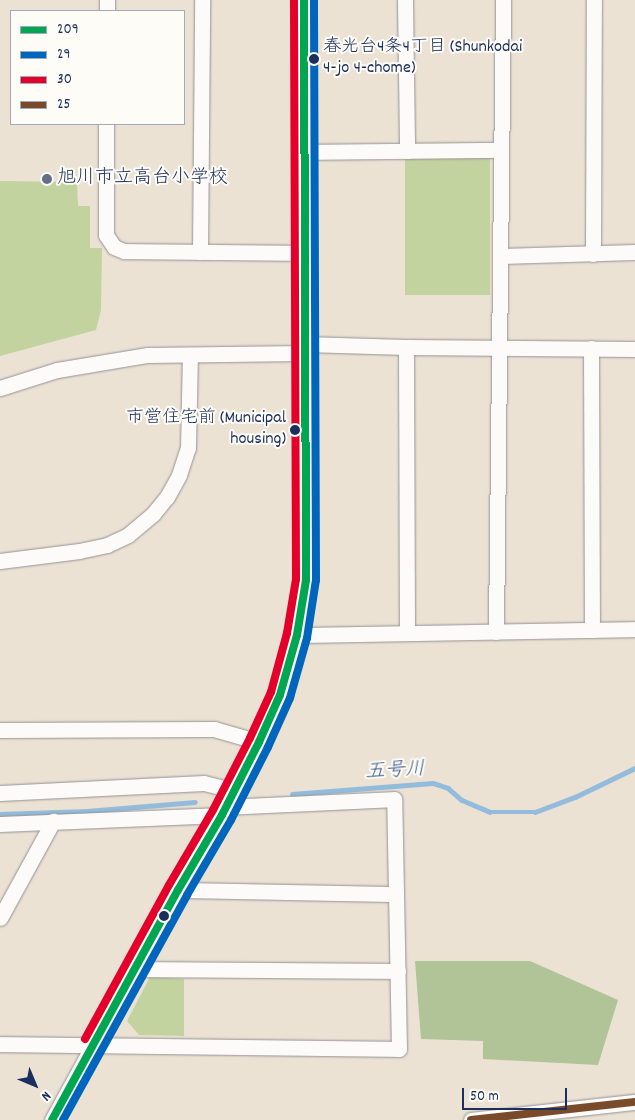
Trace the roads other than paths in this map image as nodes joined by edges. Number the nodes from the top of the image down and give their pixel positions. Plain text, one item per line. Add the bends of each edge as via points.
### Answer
1 (202, 0) edge
2 (304, 0) edge
3 (405, 0) edge
4 (503, 0) edge
5 (594, 0) edge
6 (106, 125) edge
7 (500, 150) junction
8 (407, 151) junction
9 (304, 152) junction
10 (200, 252) junction
11 (635, 252) edge
12 (305, 253) junction
13 (593, 254) junction
14 (500, 256) junction
15 (406, 347) junction
16 (304, 348) junction
17 (499, 348) junction
18 (592, 348) junction
19 (635, 349) edge
20 (190, 356) junction
21 (0, 388) edge
22 (0, 561) edge
23 (592, 630) junction
24 (635, 630) edge
25 (496, 632) junction
26 (407, 633) junction
27 (297, 634) junction
28 (0, 730) edge
29 (259, 742) junction
30 (235, 791) junction
31 (0, 793) edge
32 (224, 811) junction
33 (53, 821) junction
34 (0, 824) edge
35 (178, 890) junction
36 (396, 894) junction
37 (0, 918) edge
38 (136, 969) junction
39 (398, 971) junction
40 (0, 1044) edge
41 (94, 1044) junction
42 (635, 1102) edge
43 (52, 1120) edge
44 (471, 1120) edge

1 - 10 street
2 - 9 street
3 - 8 street
4 - 7 street
5 - 13 street
6 - 10 street via 106,236 114,247 124,251
7 - 8 street
7 - 14 street
8 - 9 street
9 - 12 street
10 - 12 street
11 - 13 street
12 - 16 street
13 - 14 street
14 - 17 street
15 - 16 street
15 - 17 street
15 - 26 street
16 - 20 street
16 - 27 street via 306,580
17 - 18 street
17 - 25 street
18 - 19 street
18 - 23 street
20 - 21 street via 148,356 57,370
20 - 22 street via 188,448 179,475 153,514 128,534 107,545
23 - 24 street
23 - 25 street
25 - 26 street
26 - 27 street
27 - 29 street via 280,695
28 - 29 street via 214,729
29 - 30 street
30 - 31 street via 204,783
30 - 32 street
32 - 33 street
32 - 35 street
32 - 36 street via 394,799
33 - 34 street
33 - 37 street
35 - 36 street
35 - 38 street
36 - 39 street
38 - 39 street
38 - 41 street
39 - 41 street via 399,1049
40 - 41 street
41 - 43 street
42 - 44 street

